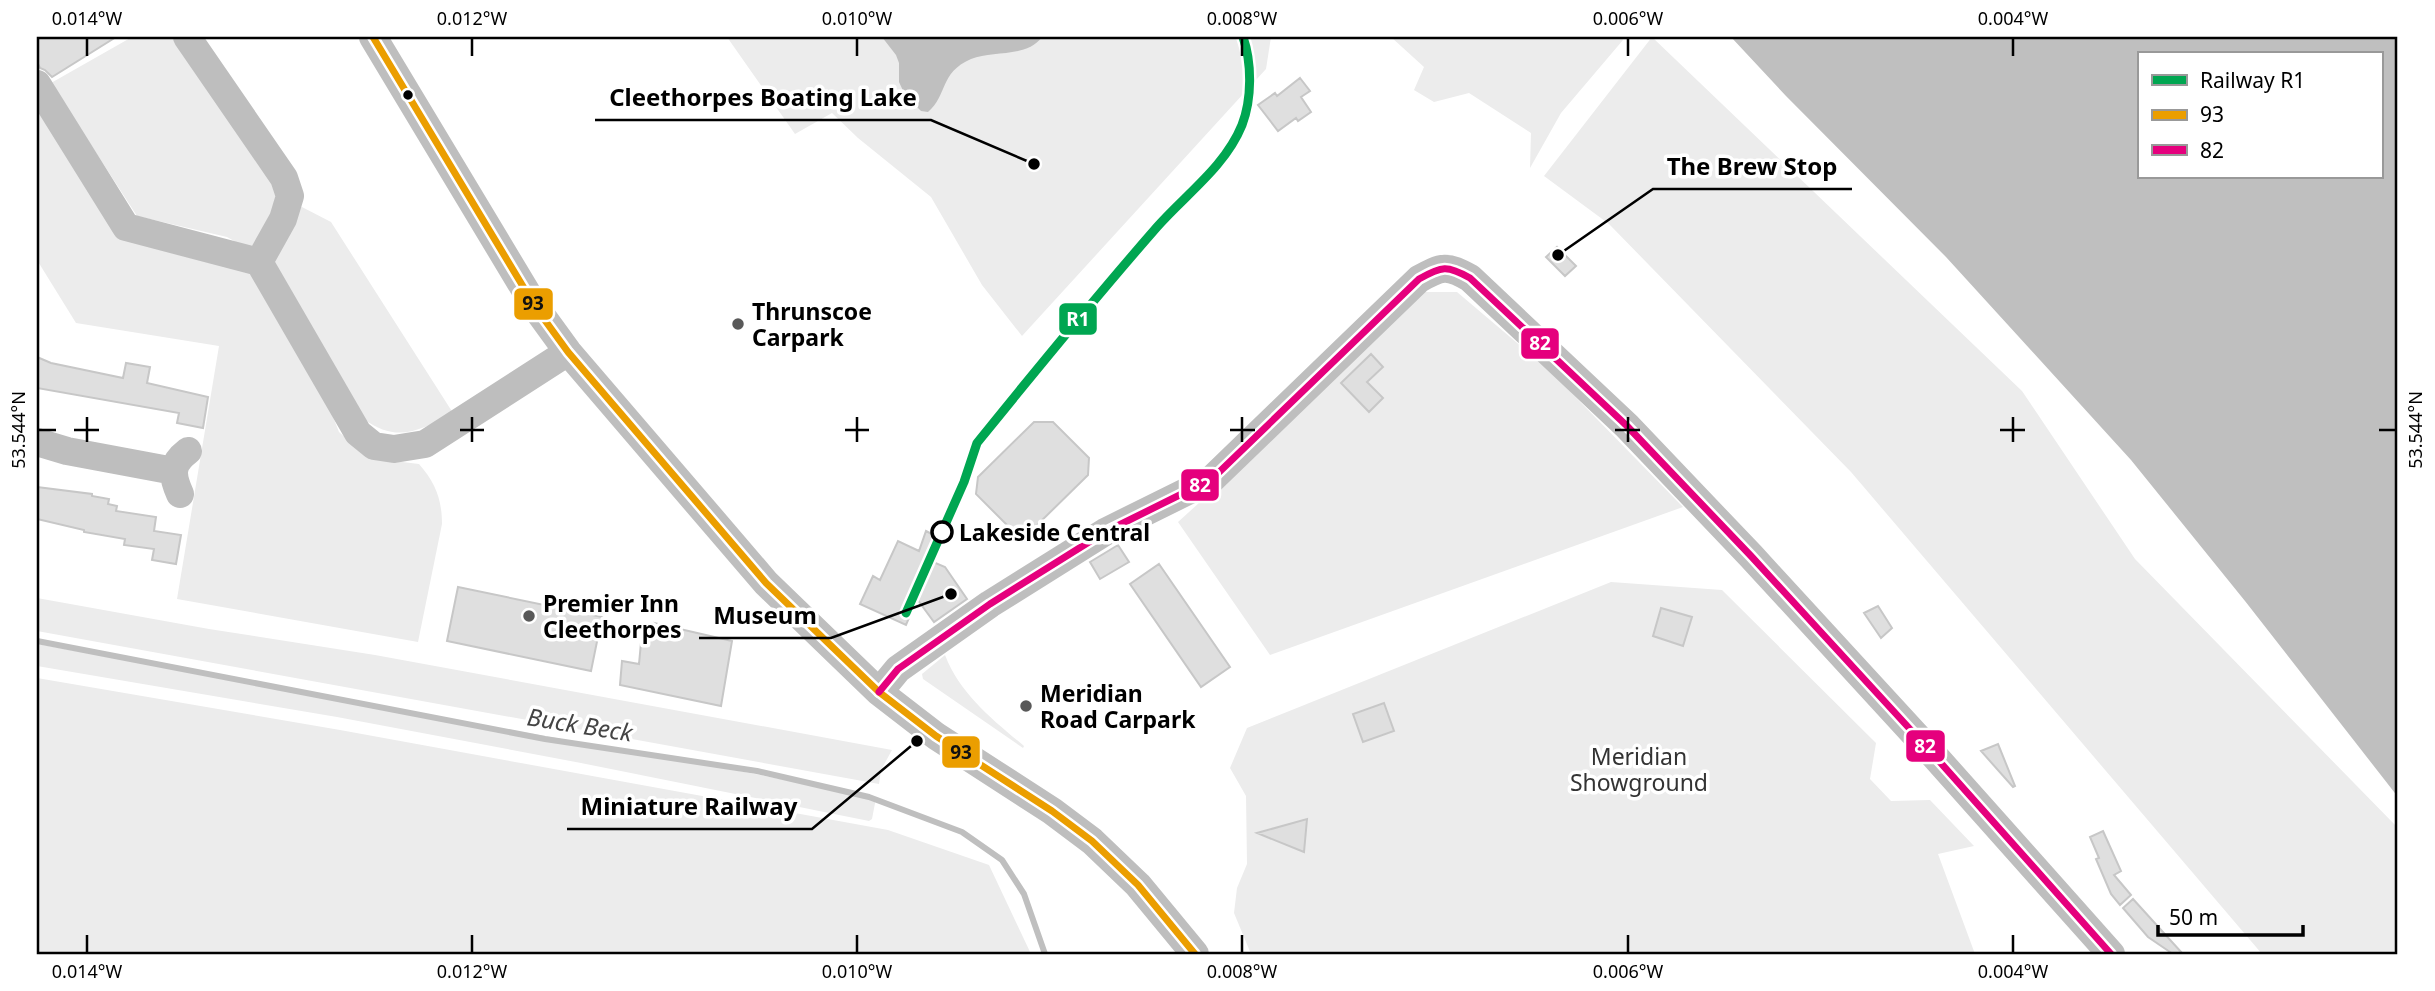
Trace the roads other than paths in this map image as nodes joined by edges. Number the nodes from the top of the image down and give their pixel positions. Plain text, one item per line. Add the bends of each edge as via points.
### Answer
1 (187, 37) edge
2 (373, 37) edge
3 (37, 84) edge
4 (259, 262) junction
5 (568, 352) junction
6 (37, 442) edge
7 (181, 472) dead end
8 (879, 692) junction
9 (1195, 954) edge
10 (2111, 954) edge

1 - 4 street via 285,178 290,196 283,219
2 - 5 street via 536,308
3 - 4 street via 126,226
4 - 5 street via 358,433 374,446 394,449 425,444
5 - 8 street via 766,583
6 - 7 street
8 - 9 street via 1091,841 1138,885
8 - 10 street via 898,668 990,604 1105,532 1212,479 1419,279 1439,268 1454,269 1470,278 1627,426 1931,752

